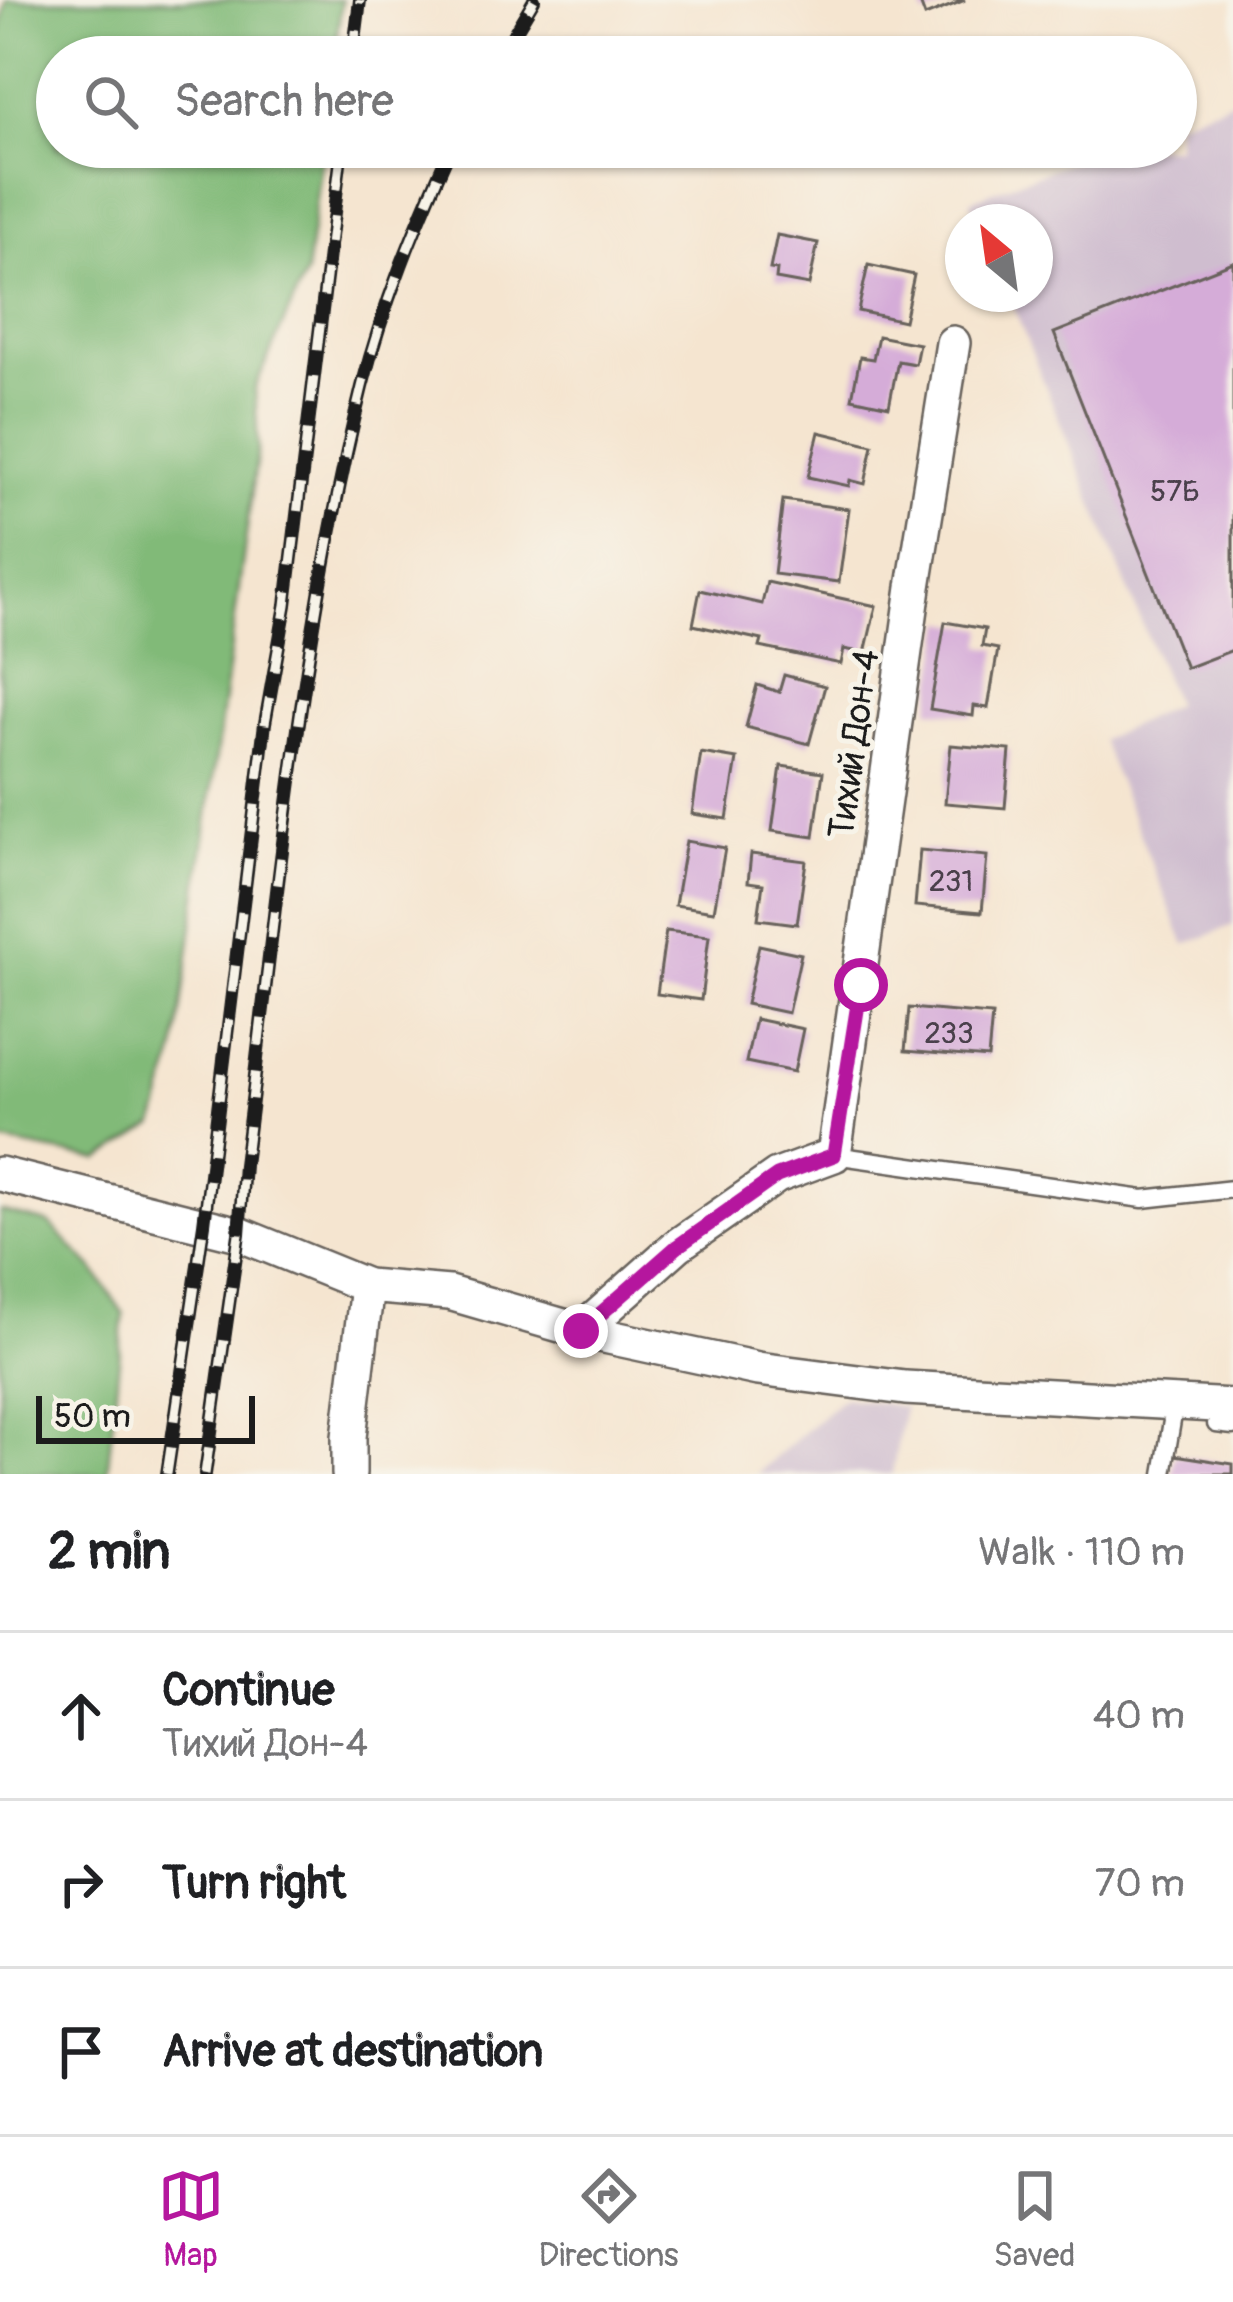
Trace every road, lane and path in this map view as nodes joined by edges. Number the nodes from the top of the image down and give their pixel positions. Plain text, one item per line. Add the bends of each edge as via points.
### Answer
1 (953, 343) dead end
2 (834, 1155) junction
3 (0, 1174) edge
4 (1233, 1189) edge
5 (367, 1286) junction
6 (581, 1331) junction
7 (1169, 1404) junction
8 (1227, 1419) edge
9 (349, 1474) edge
10 (1163, 1474) edge

1 - 2 street, Тихий Дон-4
2 - 4 lane via 1143,1199
2 - 6 street via 777,1176 678,1246
3 - 5 street via 239,1234
5 - 6 street via 449,1293
5 - 9 street
6 - 7 street via 904,1397
7 - 8 street
7 - 10 lane

